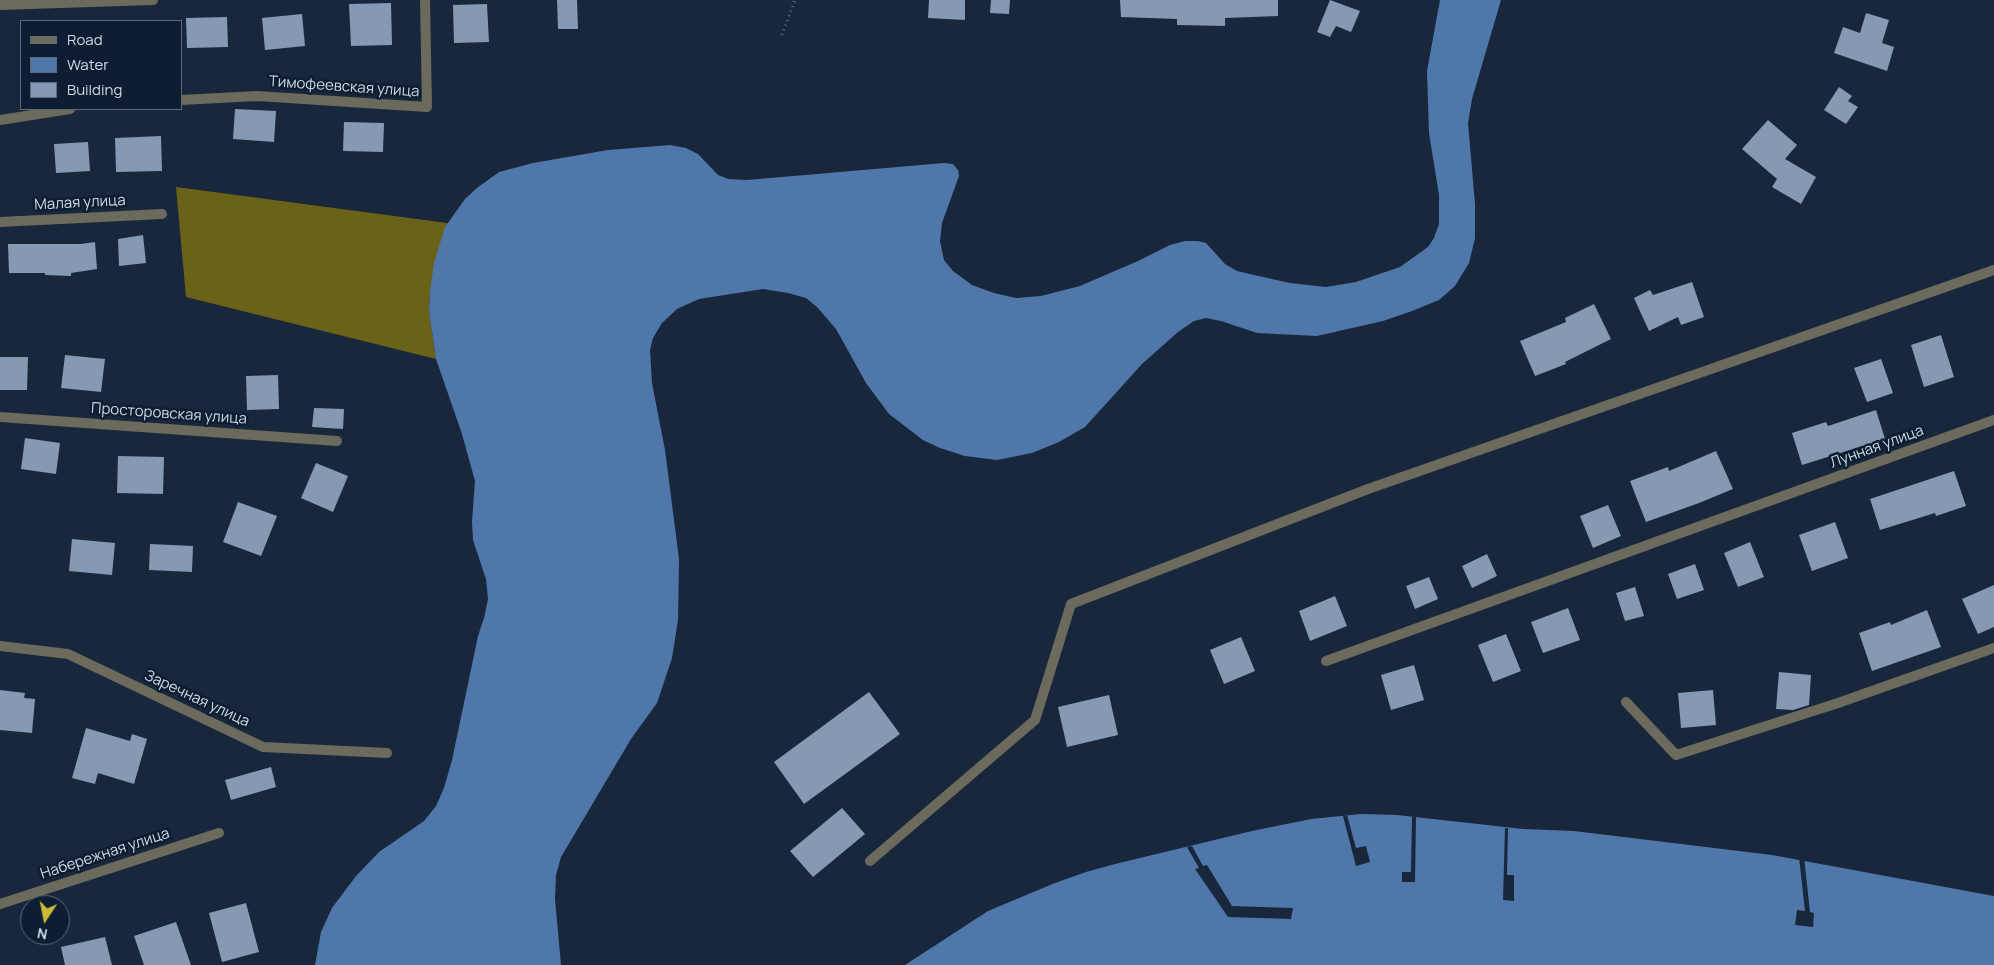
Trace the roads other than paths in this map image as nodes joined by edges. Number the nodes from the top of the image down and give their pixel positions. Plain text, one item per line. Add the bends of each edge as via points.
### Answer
1 (153, 0) edge
2 (425, 0) edge
3 (0, 5) edge
4 (182, 100) edge
5 (64, 110) edge
6 (0, 120) edge
7 (162, 214) dead end
8 (0, 222) edge
9 (1994, 270) edge
10 (0, 417) edge
11 (1994, 420) edge
12 (337, 441) dead end
13 (0, 646) edge
14 (1994, 648) edge
15 (1326, 660) dead end
16 (1626, 702) dead end
17 (387, 753) dead end
18 (219, 833) dead end
19 (870, 861) dead end
20 (0, 904) edge

1 - 3 street
2 - 4 street, Тимофеевская улица via 428,108 257,96
5 - 6 street
7 - 8 street, Малая улица
9 - 19 street via 1368,488 1071,604 1035,720
10 - 12 street, Просторовская улица
11 - 15 street, Лунная улица
13 - 17 street, Заречная улица via 68,654 263,746
14 - 16 street via 1838,703 1676,754
18 - 20 street, Набережная улица

